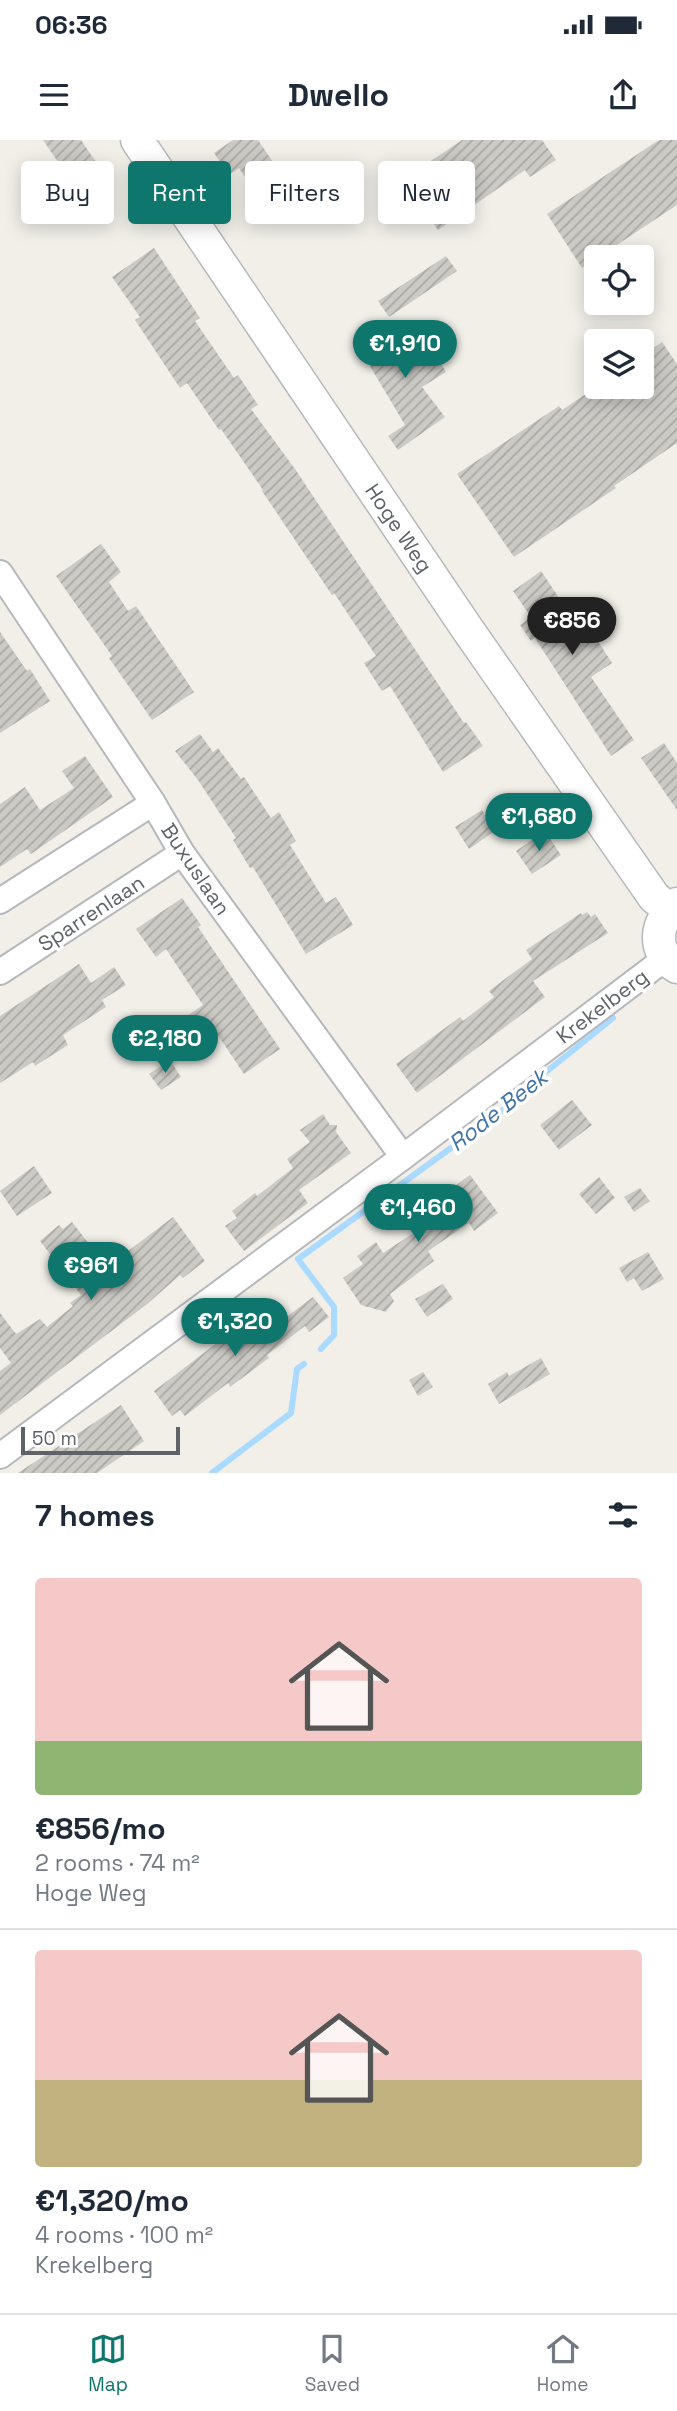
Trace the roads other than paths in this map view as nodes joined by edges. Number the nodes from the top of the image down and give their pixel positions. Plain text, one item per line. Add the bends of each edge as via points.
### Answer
1 (137, 140) edge
2 (0, 573) edge
3 (152, 803) junction
4 (182, 853) junction
5 (0, 901) edge
6 (673, 907) edge
7 (671, 962) edge
8 (0, 972) edge
9 (403, 1157) junction
10 (0, 1456) edge

1 - 6 street, Hoge Weg via 654,897
2 - 3 street, Buxuslaan
3 - 4 street, Buxuslaan
3 - 5 street
4 - 8 street, Sparrenlaan
4 - 9 street, Buxuslaan
6 - 7 street via 663,917 658,933 661,950
7 - 9 street, Krekelberg
9 - 10 street, Krekelberg

